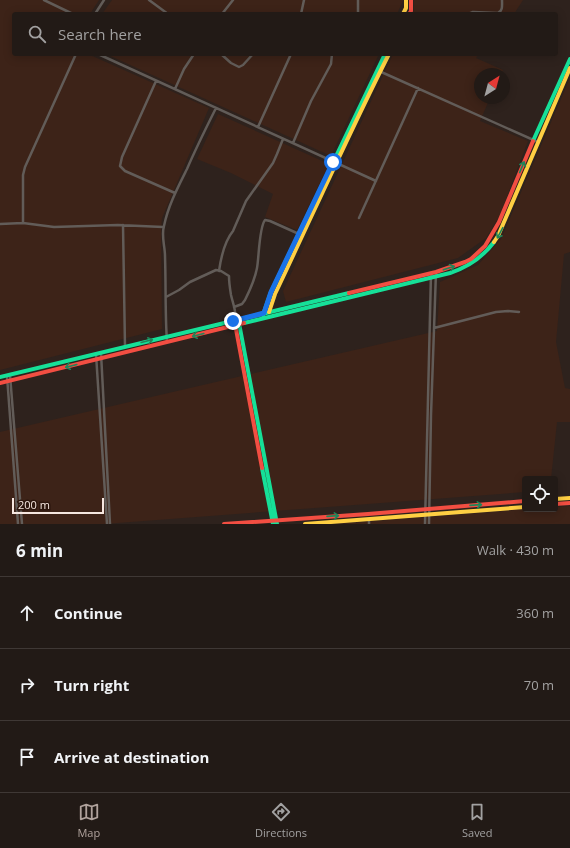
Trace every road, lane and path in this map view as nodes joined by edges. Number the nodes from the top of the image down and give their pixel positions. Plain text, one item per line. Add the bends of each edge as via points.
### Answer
1 (44, 0) edge
2 (104, 0) edge
3 (149, 0) edge
4 (233, 0) edge
5 (304, 0) edge
6 (358, 0) edge
7 (406, 0) edge
8 (411, 0) edge
9 (502, 0) edge
10 (69, 12) edge
11 (96, 12) edge
12 (165, 12) edge
13 (224, 12) edge
14 (301, 12) edge
15 (358, 12) edge
16 (404, 12) edge
17 (410, 12) edge
18 (500, 12) edge
19 (75, 56) edge
20 (102, 56) edge
21 (193, 56) edge
22 (222, 56) edge
23 (250, 56) edge
24 (290, 56) edge
25 (332, 56) edge
26 (384, 56) edge
27 (388, 56) edge
28 (570, 59) edge
29 (570, 68) edge
30 (379, 70) junction
31 (156, 80) junction
32 (418, 88) junction
33 (175, 89) junction
34 (216, 108) junction
35 (258, 127) junction
36 (283, 139) junction
37 (533, 140) junction
38 (538, 142) junction
39 (293, 143) junction
40 (335, 162) junction
41 (376, 181) junction
42 (175, 193) junction
43 (359, 218) dead end
44 (23, 223) junction
45 (0, 224) edge
46 (123, 226) junction
47 (163, 227) junction
48 (300, 235) junction
49 (219, 271) junction
50 (433, 275) junction
51 (166, 297) junction
52 (234, 307) junction
53 (519, 312) dead end
54 (269, 314) junction
55 (263, 315) junction
56 (237, 321) junction
57 (434, 328) junction
58 (166, 337) junction
59 (167, 342) junction
60 (125, 347) junction
61 (101, 352) junction
62 (96, 354) junction
63 (101, 359) junction
64 (96, 360) junction
65 (8, 375) junction
66 (0, 377) edge
67 (9, 381) junction
68 (0, 383) edge
69 (431, 454) junction
70 (426, 455) junction
71 (570, 498) edge
72 (558, 499) edge
73 (522, 501) edge
74 (570, 503) edge
75 (558, 504) edge
76 (522, 507) edge
77 (427, 511) junction
78 (274, 522) edge
79 (368, 522) edge
80 (265, 523) edge
81 (18, 524) edge
82 (22, 524) edge
83 (107, 524) edge
84 (110, 524) edge
85 (224, 524) edge
86 (305, 524) edge
87 (425, 524) edge
88 (429, 524) edge

1 - 10 street
2 - 11 street
3 - 12 street
4 - 13 street
5 - 14 street
6 - 15 street
7 - 16 street
8 - 17 street
9 - 18 street
19 - 44 street via 25,167
20 - 31 street
21 - 33 street
22 - 23 street via 239,67
24 - 35 street
25 - 39 street via 331,64
26 - 30 street
27 - 30 street
28 - 37 street
29 - 38 street
30 - 32 street
30 - 40 street
31 - 33 street
31 - 42 street via 120,166 125,171
32 - 37 street
32 - 41 street
33 - 34 street
34 - 35 street
34 - 42 street
35 - 36 street
36 - 39 street
36 - 49 street via 272,163 246,201 222,252
37 - 38 street
50 -> 37 street via 465,262 488,242
38 -> 50 street via 504,224 487,252 474,263 458,271
39 - 40 street
40 - 41 street
40 - 48 street
41 - 43 street
42 - 47 street
44 - 45 street
44 - 46 street via 54,227
46 - 47 street
46 - 60 street
47 - 51 street
48 - 52 street via 270,221 264,221 255,275 245,300
48 - 54 street
48 - 55 street via 271,292
49 - 51 street via 190,282
49 - 52 street via 229,276
50 - 54 street
50 - 57 street
50 - 70 street
51 - 58 street
52 - 56 street
53 - 57 street via 496,312
54 - 55 street
55 - 56 street
56 - 58 street
56 -> 59 street
56 - 78 street
57 - 69 street
58 - 59 street
60 -> 58 street
59 - 63 street
60 - 61 street
61 - 62 street
61 - 63 street
62 - 64 street
62 - 65 street
63 - 64 street
63 - 84 street
64 -> 67 street
64 - 83 street
65 - 66 street
65 - 67 street
67 - 68 street
67 - 81 street
67 - 82 street
69 - 70 street
69 - 77 street
70 - 77 street
71 - 72 street
77 -> 73 street
74 - 75 street
76 - 77 street
78 -> 77 street
77 - 79 street
77 - 87 street
77 - 88 street
78 - 80 street
79 - 86 street
80 - 85 street

